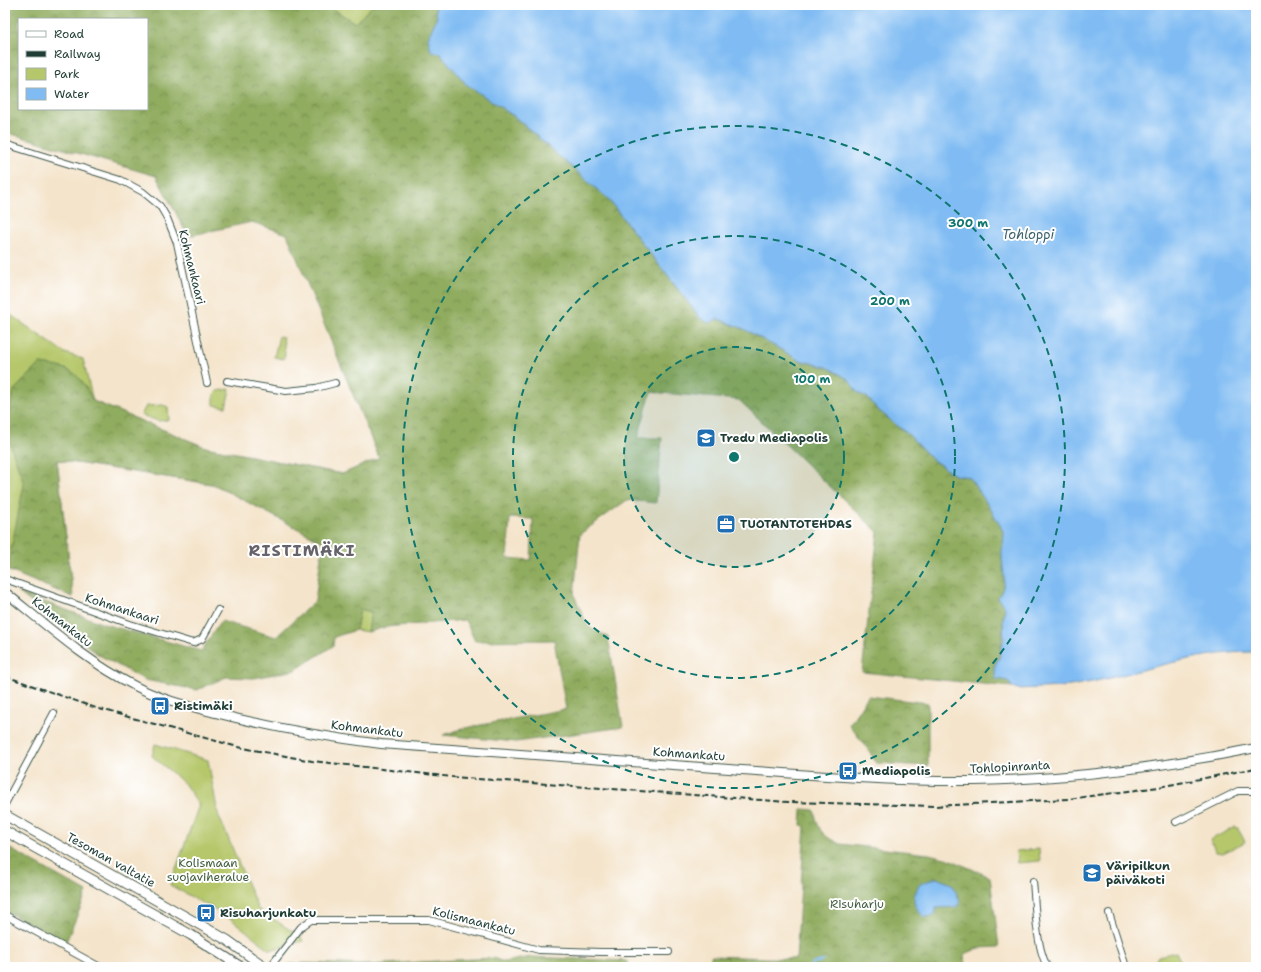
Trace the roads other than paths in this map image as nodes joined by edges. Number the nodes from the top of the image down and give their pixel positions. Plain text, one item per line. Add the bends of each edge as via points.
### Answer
1 (5, 144) edge
2 (227, 381) dead end
3 (207, 383) dead end
4 (335, 383) dead end
5 (5, 579) edge
6 (5, 592) edge
7 (218, 610) dead end
8 (54, 713) dead end
9 (1256, 748) edge
10 (763, 772) joint
11 (1256, 792) edge
12 (5, 804) edge
13 (5, 815) edge
14 (1176, 822) dead end
15 (5, 831) edge
16 (1033, 881) dead end
17 (1109, 914) dead end
18 (5, 915) edge
19 (669, 952) dead end
20 (100, 967) edge
21 (241, 967) edge
22 (265, 967) edge
23 (270, 967) edge
24 (1048, 967) edge
25 (1126, 967) edge

1 - 3 street, Kohmankaari via 134,186 160,206 177,243
2 - 4 street via 286,391
5 - 7 street, Kohmankaari via 136,626 193,642 202,639
6 - 10 street, Kohmankatu via 81,653 133,685 180,703 248,721 306,733 382,744
8 - 12 street
9 - 10 street, Tohlopinranta via 1173,764 1020,780 904,781
11 - 14 street via 1238,791
13 - 22 main road, Tesoman valtatie via 227,940
15 - 21 main road via 191,935
16 - 24 street via 1039,944 1043,961
17 - 25 street
18 - 20 street
19 - 23 street, Kolismaankatu via 539,950 429,920 311,920 301,927

